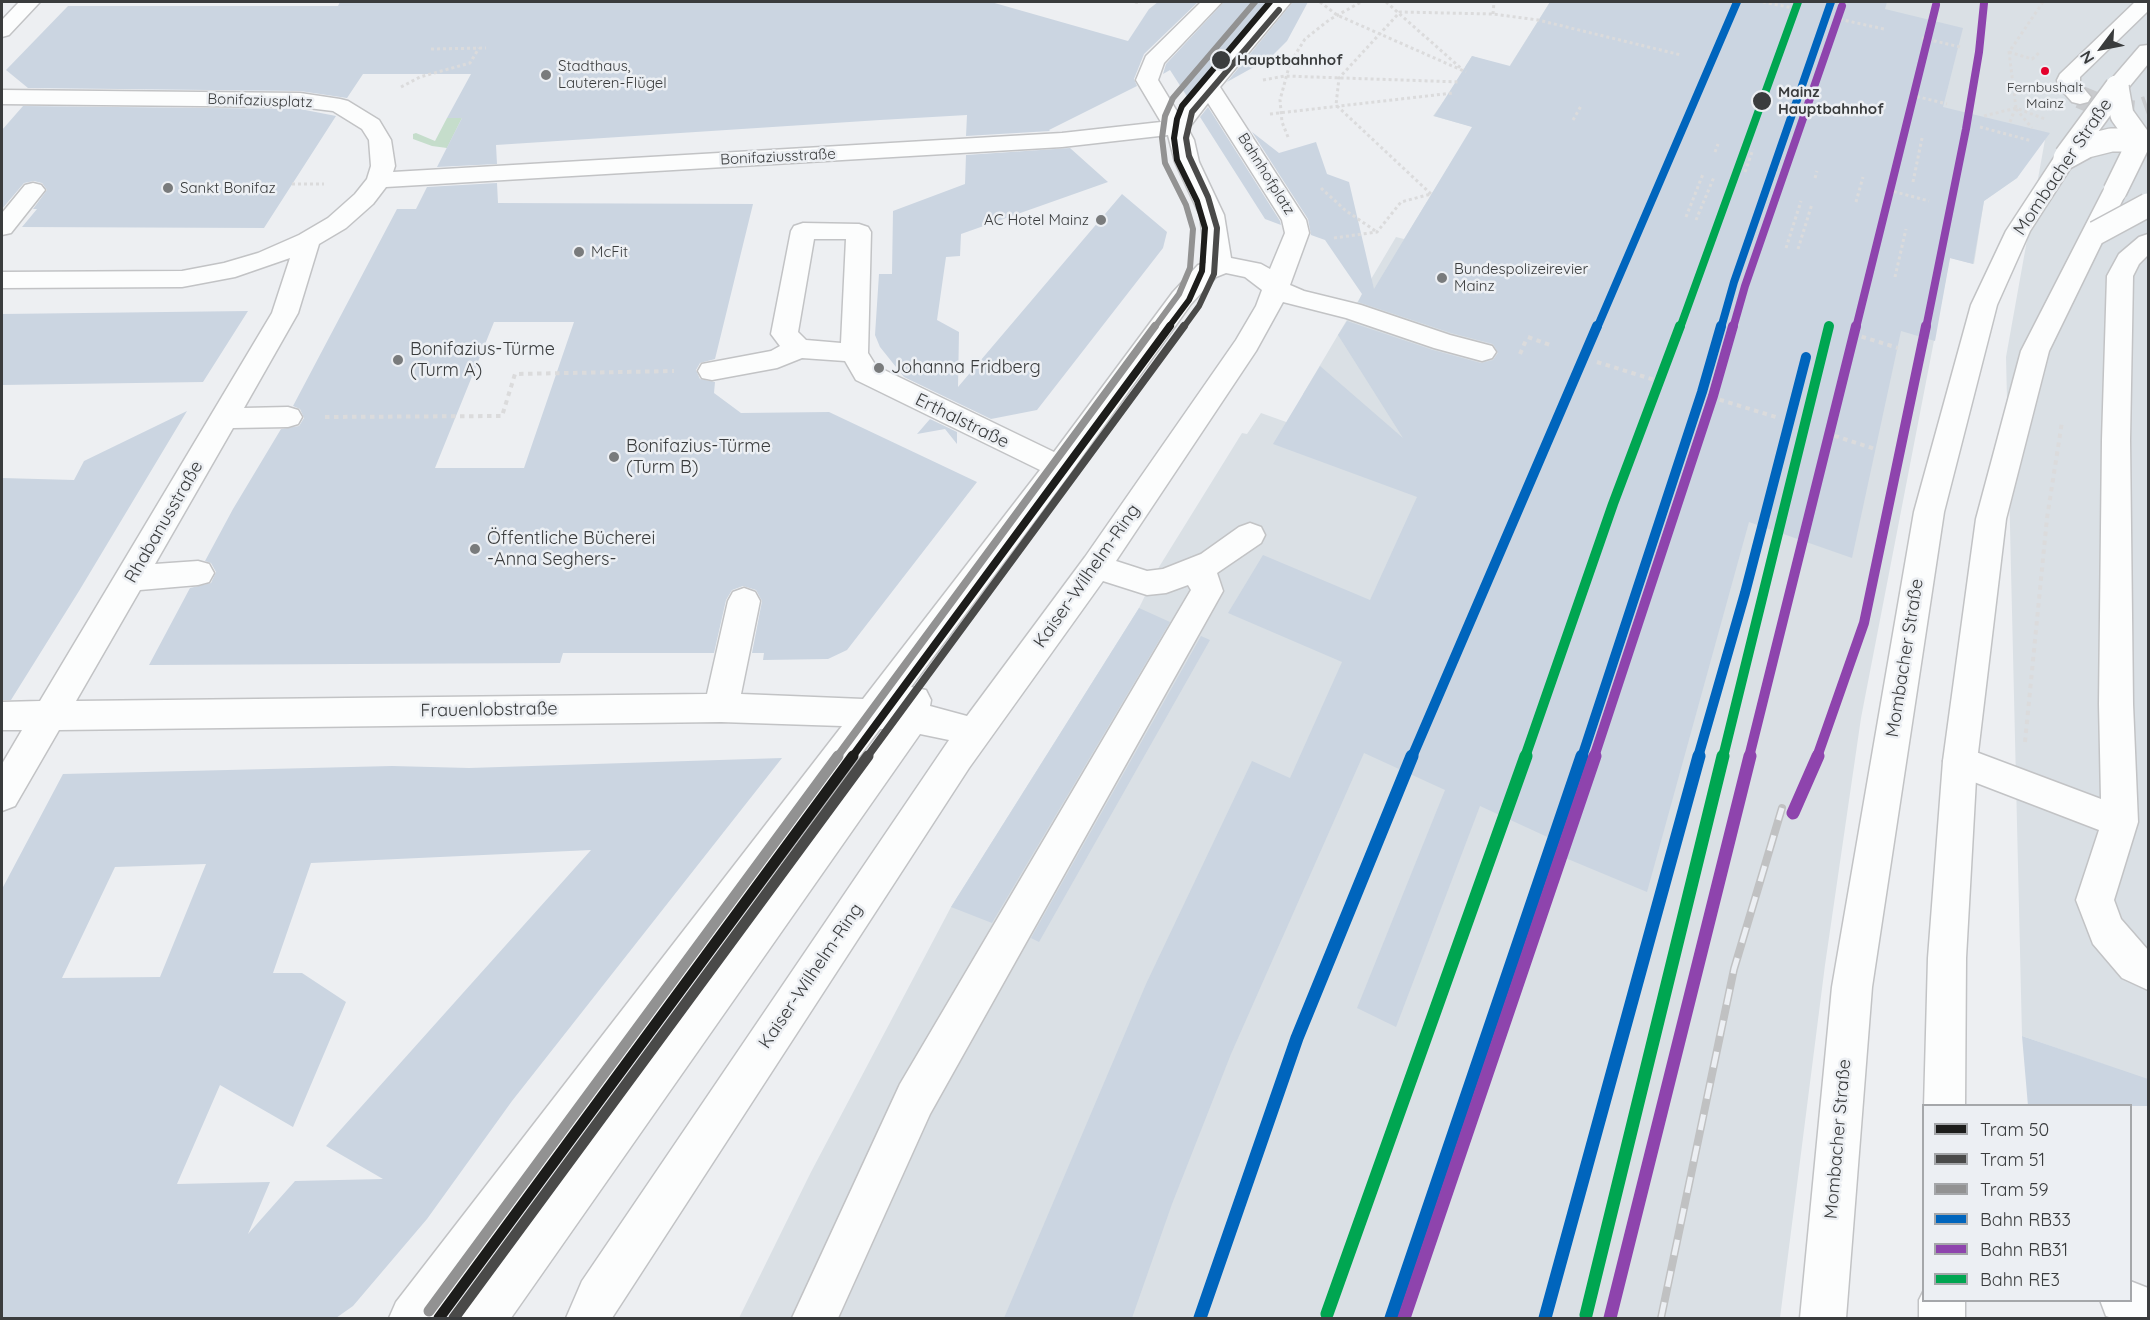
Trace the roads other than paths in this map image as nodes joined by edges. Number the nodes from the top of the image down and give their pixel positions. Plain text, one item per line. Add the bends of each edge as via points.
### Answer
1 (30, 2) edge
2 (1212, 2) edge
3 (1281, 2) edge
4 (2146, 2) edge
5 (2, 31) edge
6 (2148, 51) edge
7 (1209, 87) junction
8 (2117, 87) junction
9 (2, 97) edge
10 (2080, 97) dead end
11 (1183, 118) junction
12 (1237, 128) junction
13 (2146, 139) edge
14 (2065, 158) junction
15 (379, 180) junction
16 (33, 190) dead end
17 (2148, 205) edge
18 (2, 228) edge
19 (2096, 233) junction
20 (308, 240) junction
21 (2148, 242) edge
22 (1219, 266) junction
23 (2, 280) edge
24 (1275, 288) junction
25 (798, 349) junction
26 (1482, 352) dead end
27 (860, 363) junction
28 (712, 370) road end
29 (288, 417) road end
30 (224, 418) junction
31 (1059, 467) junction
32 (1250, 535) dead end
33 (1096, 566) junction
34 (1192, 571) junction
35 (198, 573) dead end
36 (131, 578) junction
37 (744, 601) dead end
38 (920, 648) junction
39 (722, 708) junction
40 (870, 714) junction
41 (48, 715) junction
42 (2, 716) edge
43 (911, 718) junction
44 (975, 732) junction
45 (1960, 761) junction
46 (2, 795) edge
47 (2120, 822) junction
48 (2148, 971) edge
49 (1944, 1104) edge
50 (1942, 1302) edge
51 (2127, 1302) edge
52 (2148, 1311) edge
53 (412, 1318) edge
54 (484, 1318) edge
55 (589, 1318) edge
56 (815, 1318) edge
57 (1823, 1318) edge
58 (1942, 1318) edge

1 - 5 street
2 - 11 street, Bahnhofplatz via 1154,62 1147,80 1154,93
3 - 7 street
4 - 10 street via 2071,74 2069,86
6 - 8 street, Mombacher Straße
7 - 11 street
7 - 12 street, Bahnhofplatz
8 - 13 street, bridge via 2122,115
8 - 14 street, Mombacher Straße, bridge
9 - 15 street, Bonifaziusplatz via 300,100 340,106 372,125 380,140 383,166
11 - 12 street, Bahnhofplatz via 1229,123
11 - 15 street, Bonifaziusstraße via 1081,139
11 - 22 street via 1187,162 1212,214
12 - 24 street, Bahnhofplatz via 1294,220 1297,233
13 - 14 street, bridge via 2111,140 2087,146
13 - 19 street, bridge
14 - 57 street, Mombacher Straße via 2018,231 1984,305 1929,512 1852,987
15 - 20 street via 349,213
16 - 18 street
17 - 19 street, bridge
19 - 45 street via 2035,351 1991,519
20 - 23 street via 267,259 182,279
20 - 30 street, Rhabanusstraße via 285,313
21 - 47 street via 2128,260 2120,276 2116,704
22 - 24 street via 1252,270
22 - 31 street via 1207,271 1182,298
24 - 26 street via 1319,305 1352,311
24 - 33 street, Kaiser-Wilhelm-Ring via 1246,345
25 - 27 street
25 - 27 street via 784,334 802,231 859,232
25 - 28 street via 777,358
27 - 31 street, Erthalstraße via 1018,449
29 - 30 street
30 - 36 street, Rhabanusstraße
31 - 38 street
32 - 34 street
33 - 34 street via 1147,583
33 - 44 street, Kaiser-Wilhelm-Ring
34 - 56 street via 1205,581 1207,591 915,1099
35 - 36 street
36 - 41 street, Rhabanusstraße
37 - 39 street
38 - 40 street
38 - 43 street
39 - 40 street, Frauenlobstraße
39 - 41 street, Frauenlobstraße
40 - 43 street, Frauenlobstraße
40 - 53 street
41 - 42 street, Frauenlobstraße
41 - 46 street, Rhabanusstraße
43 - 44 street, Frauenlobstraße
43 - 54 street
44 - 55 street, Kaiser-Wilhelm-Ring via 598,1297
45 - 47 street
45 - 49 street via 1947,958
47 - 48 street via 2095,900 2107,931 2136,964
50 - 58 street
51 - 52 street

